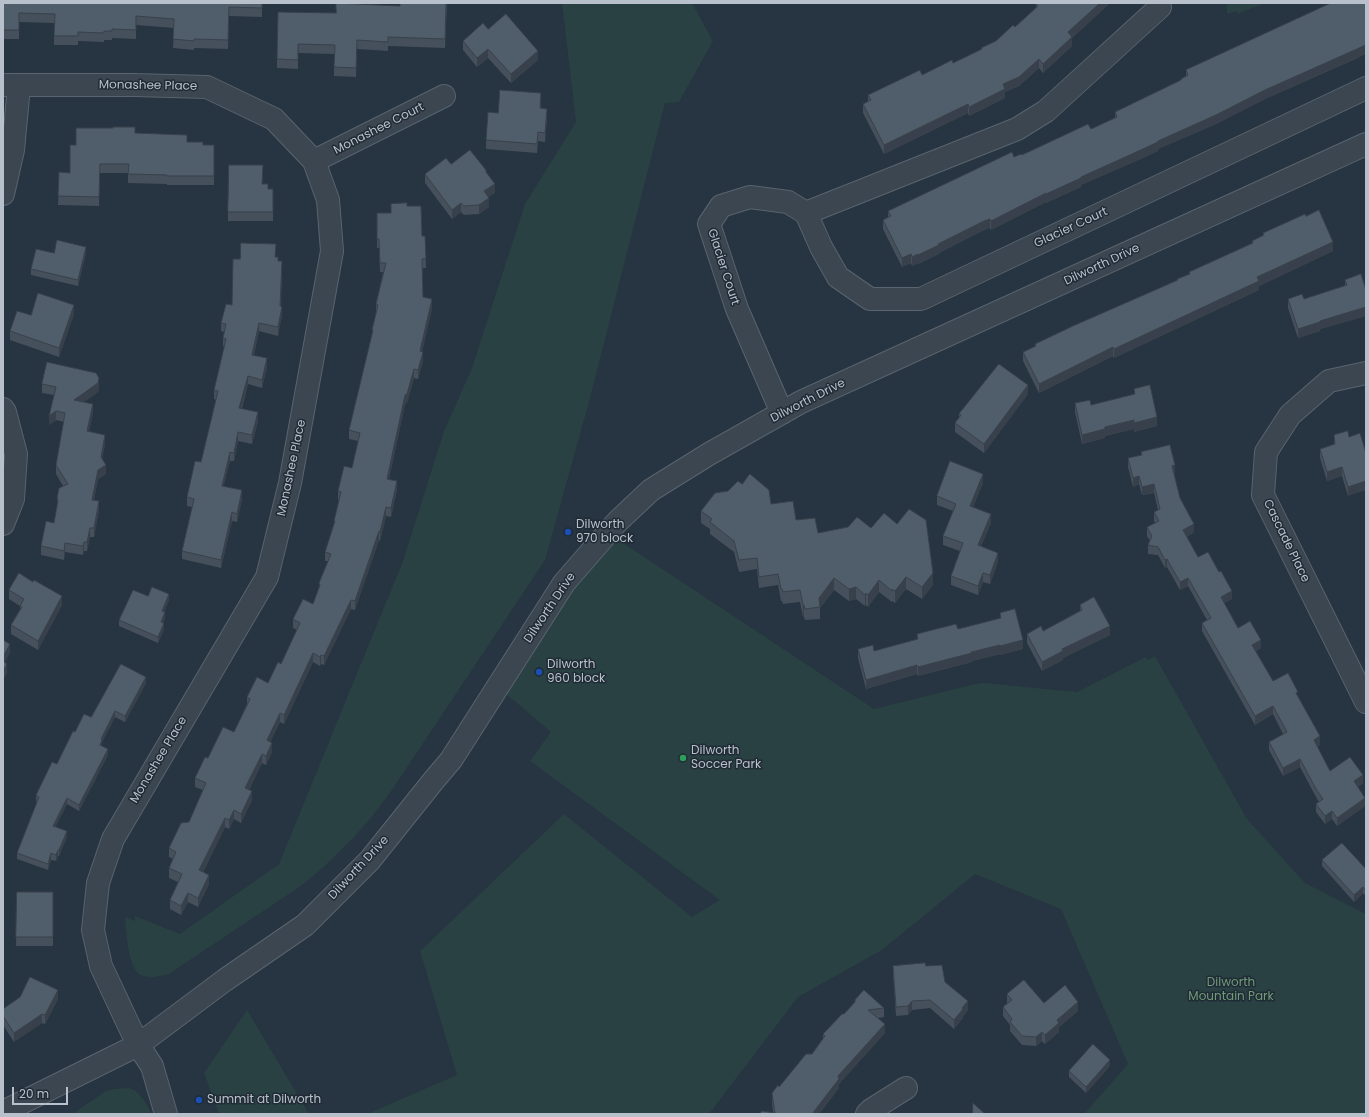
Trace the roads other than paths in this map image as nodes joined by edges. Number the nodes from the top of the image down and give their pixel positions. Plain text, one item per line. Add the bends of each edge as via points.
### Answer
1 (1160, 7) dead end
2 (11, 85) edge
3 (1366, 88) edge
4 (444, 96) dead end
5 (1366, 144) edge
6 (314, 161) junction
7 (3, 194) edge
8 (806, 213) junction
9 (1366, 374) edge
10 (3, 409) edge
11 (782, 413) junction
12 (3, 524) edge
13 (1366, 702) edge
14 (138, 1045) junction
15 (906, 1088) dead end
16 (3, 1112) edge
17 (166, 1114) edge
18 (867, 1114) edge

1 - 8 street via 1046,111 1017,129
2 - 6 street, Monashee Place via 206,87 274,119
2 - 7 street, Monashee Place via 12,150
3 - 8 street, Glacier Court via 921,299 870,299 838,277
4 - 6 street, Monashee Court
5 - 11 street, Dilworth Drive via 801,402
6 - 14 street, Monashee Place via 328,200 332,251 290,483 267,577 113,839 98,883 93,930 101,966
8 - 11 street, Glacier Court via 788,202 750,197 721,206 709,224 737,309
9 - 13 street, Cascade Place via 1329,381 1290,414 1266,452 1263,495
10 - 12 street via 16,454 13,499
11 - 14 street, Dilworth Drive via 651,490 617,522 564,583 451,760 370,860 305,925 224,980
14 - 16 street, Dilworth Drive
14 - 17 street, Monashee Place via 152,1066
15 - 18 street

